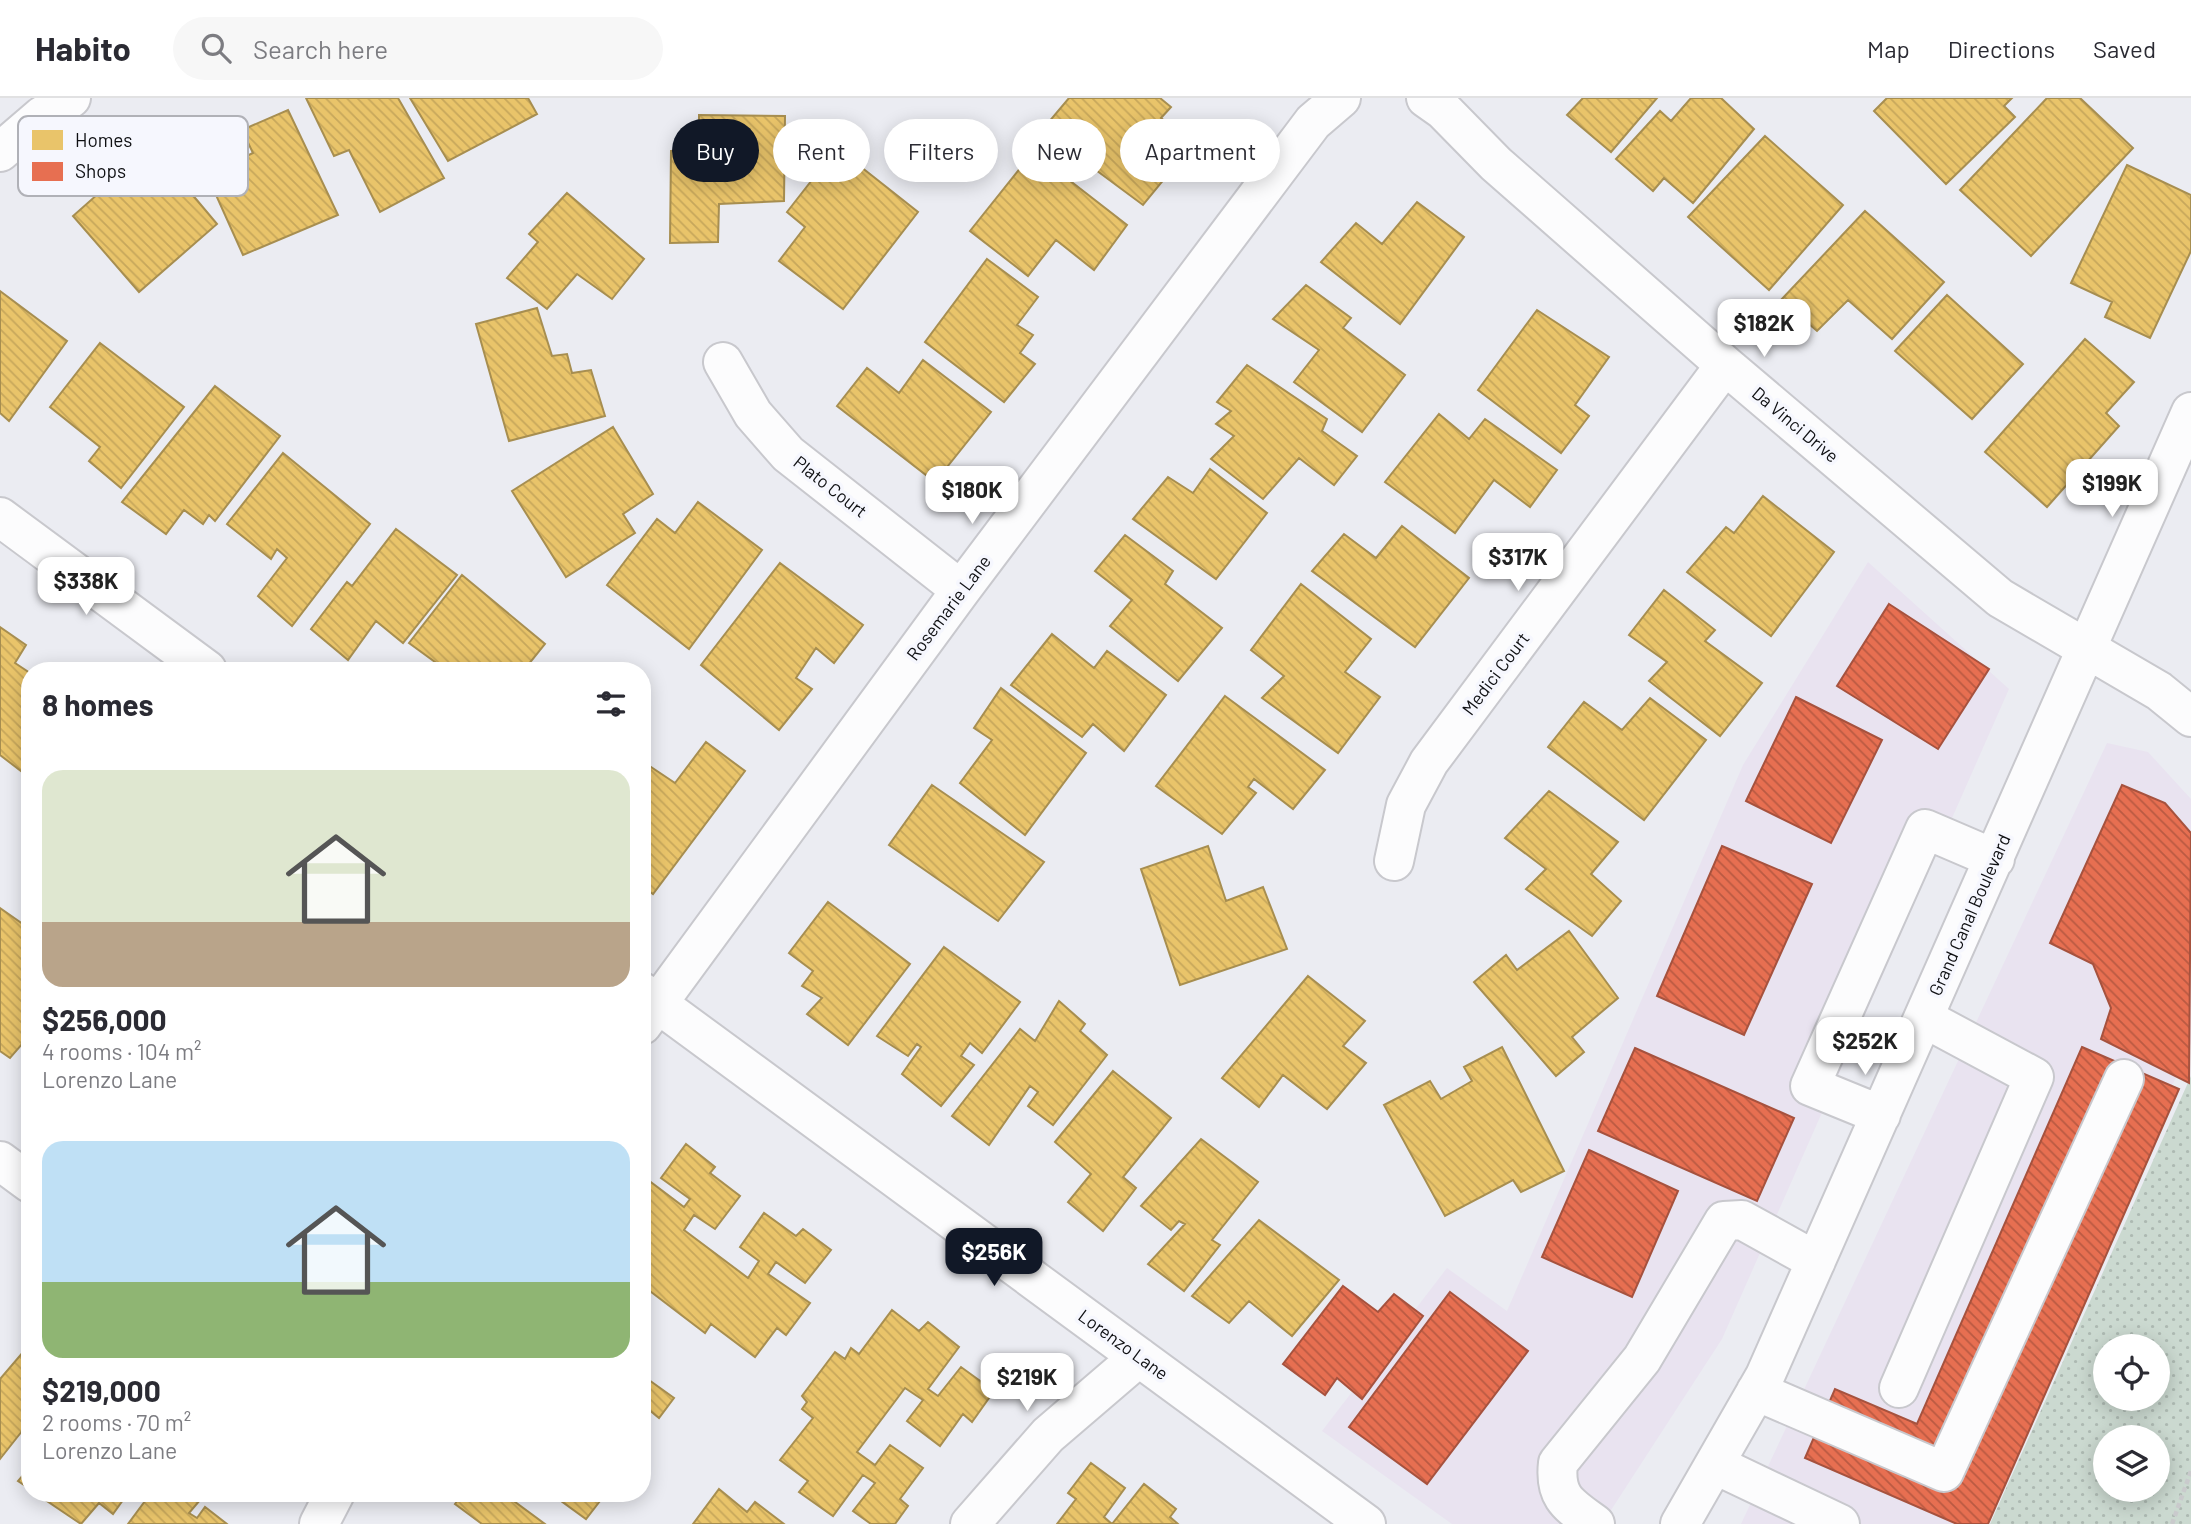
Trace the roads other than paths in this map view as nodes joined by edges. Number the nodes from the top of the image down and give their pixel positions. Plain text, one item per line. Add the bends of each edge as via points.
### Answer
1 (71, 98) edge
2 (1341, 98) edge
3 (1426, 98) edge
4 (41, 116) edge
5 (18, 136) edge
6 (0, 152) edge
7 (723, 362) dead end
8 (1725, 365) junction
9 (2191, 412) edge
10 (0, 517) edge
11 (961, 590) junction
12 (2087, 649) junction
13 (196, 662) edge
14 (2191, 717) edge
15 (1995, 859) junction
16 (1394, 860) dead end
17 (651, 1002) edge
18 (651, 1010) edge
19 (1924, 1018) junction
20 (2124, 1079) dead end
21 (1881, 1115) junction
22 (0, 1161) edge
23 (21, 1176) edge
24 (1816, 1261) junction
25 (1139, 1357) junction
26 (1899, 1388) dead end
27 (1756, 1391) junction
28 (1716, 1465) junction
29 (330, 1502) edge
30 (319, 1524) edge
31 (970, 1524) edge
32 (1366, 1524) edge
33 (1595, 1524) edge
34 (1680, 1524) edge
35 (1840, 1524) edge

1 - 4 street
2 - 11 street, Rosemarie Lane via 1313,122
3 - 8 street, Da Vinci Drive
5 - 6 street
7 - 11 street, Plato Court via 753,414 788,454
8 - 12 street, Da Vinci Drive via 2000,598
8 - 16 street, Medici Court via 1429,762 1406,806
9 - 12 street, Grand Canal Boulevard
10 - 13 street
11 - 17 street, Rosemarie Lane
12 - 14 street, Da Vinci Drive via 2158,691
12 - 15 street, Grand Canal Boulevard
15 - 19 street, Grand Canal Boulevard
15 - 21 street via 1925,829 1810,1086
18 - 25 street, Lorenzo Lane
19 - 21 street, Grand Canal Boulevard
19 - 26 street via 2034,1077 1956,1295
20 - 27 street via 1944,1472
21 - 24 street, Grand Canal Boulevard
22 - 23 street
24 - 27 street, Grand Canal Boulevard
24 - 33 street via 1742,1220 1724,1220 1642,1359 1559,1463 1556,1484 1568,1504
25 - 31 street via 1048,1435
25 - 32 street, Lorenzo Lane
27 - 28 street, Grand Canal Boulevard
28 - 34 street, Grand Canal Boulevard
28 - 35 street
29 - 30 street

